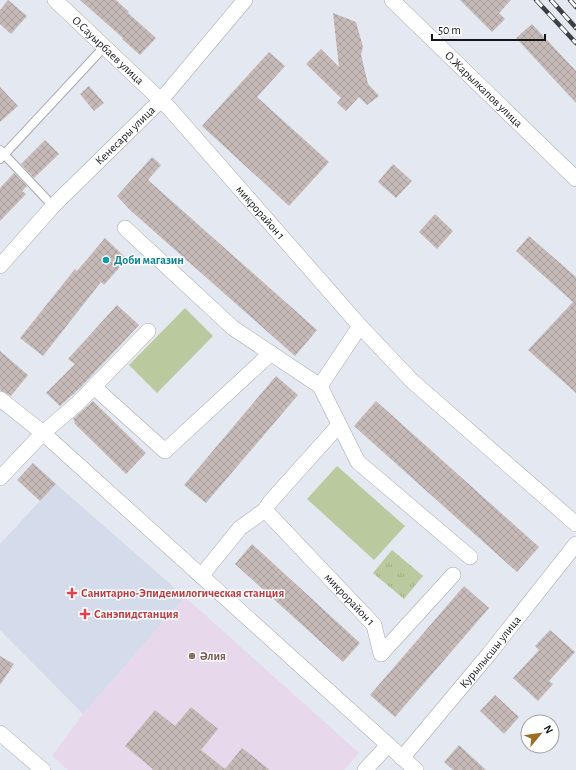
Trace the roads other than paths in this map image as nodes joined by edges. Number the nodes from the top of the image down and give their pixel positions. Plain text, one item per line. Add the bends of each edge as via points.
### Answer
1 (55, 0) edge
2 (245, 0) edge
3 (392, 0) edge
4 (105, 46) junction
5 (161, 100) junction
6 (2, 154) edge
7 (576, 179) edge
8 (53, 206) junction
9 (125, 228) dead end
10 (0, 266) edge
11 (360, 326) junction
12 (148, 331) dead end
13 (271, 354) junction
14 (320, 386) junction
15 (94, 387) junction
16 (0, 399) edge
17 (339, 426) junction
18 (43, 433) junction
19 (0, 478) edge
20 (265, 510) junction
21 (576, 524) edge
22 (576, 544) edge
23 (470, 557) dead end
24 (453, 575) dead end
25 (201, 576) junction
26 (0, 733) edge
27 (388, 745) junction
28 (402, 758) junction
29 (35, 768) edge
30 (365, 770) edge
31 (416, 770) edge

1 - 4 street, О.Сауырбаев улица
2 - 5 street, Кенесары улица
3 - 7 street, О.Жарылкапов улица
4 - 5 street, О.Сауырбаев улица
4 - 6 lane
5 - 8 street, Кенесары улица
5 - 11 street, микрорайон 1
6 - 8 lane
8 - 10 street, Кенесары улица
9 - 13 street via 233,328
11 - 14 street
11 - 21 street, микрорайон 1 via 412,381
12 - 15 street
13 - 14 street
13 - 15 street via 165,451
14 - 17 street
15 - 18 street
16 - 18 street
17 - 20 street
17 - 23 street via 358,462
18 - 19 street
18 - 25 street
20 - 24 street, микрорайон 1 via 374,625 381,654
20 - 25 street via 240,528
22 - 28 street, Курылысшы улица
25 - 27 street
26 - 29 street
27 - 28 street
27 - 30 street
28 - 31 street

